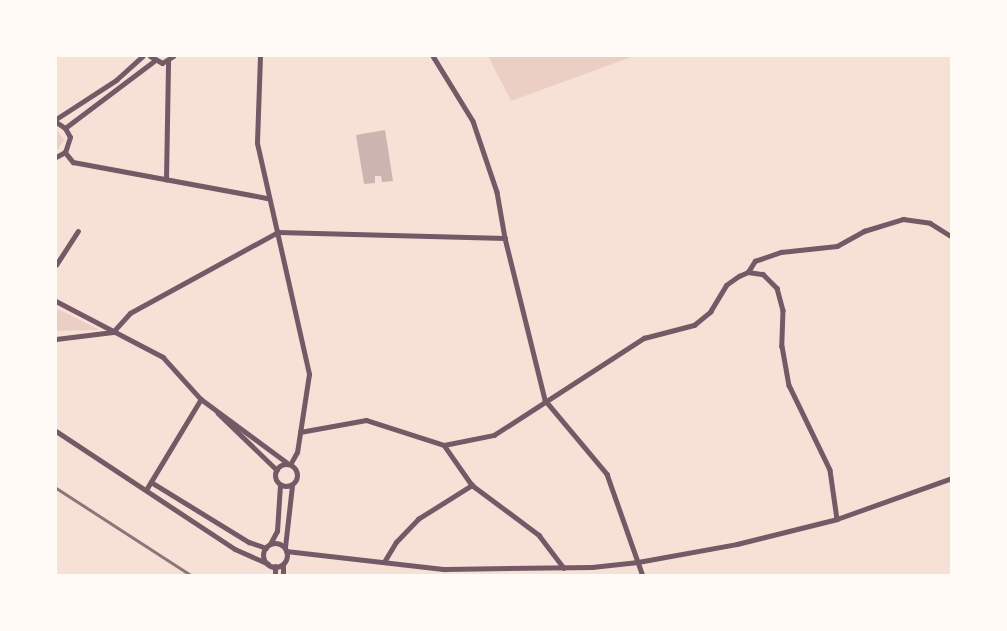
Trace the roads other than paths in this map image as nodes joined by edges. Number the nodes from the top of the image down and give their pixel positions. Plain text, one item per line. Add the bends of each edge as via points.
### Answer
1 (143, 56) edge
2 (150, 56) edge
3 (173, 56) edge
4 (260, 56) edge
5 (433, 56) edge
6 (154, 61) junction
7 (168, 61) junction
8 (56, 121) edge
9 (65, 128) junction
10 (65, 152) junction
11 (56, 157) edge
12 (166, 180) junction
13 (268, 198) junction
14 (78, 231) dead end
15 (278, 232) junction
16 (951, 237) edge
17 (505, 238) junction
18 (56, 265) edge
19 (748, 272) junction
20 (56, 301) edge
21 (113, 332) junction
22 (56, 339) edge
23 (201, 399) junction
24 (545, 399) junction
25 (218, 413) junction
26 (56, 432) edge
27 (300, 432) junction
28 (444, 445) junction
29 (289, 462) junction
30 (277, 470) junction
31 (951, 478) edge
32 (151, 482) junction
33 (280, 485) junction
34 (472, 485) junction
35 (292, 486) junction
36 (146, 490) junction
37 (837, 519) junction
38 (268, 546) junction
39 (286, 549) junction
40 (384, 562) junction
41 (638, 562) junction
42 (268, 564) junction
43 (283, 564) junction
44 (275, 566) junction
45 (564, 568) junction
46 (275, 576) edge
47 (283, 576) edge
48 (643, 576) edge

1 - 8 street via 116,80
2 - 6 street
3 - 7 street
4 - 13 street via 258,143
5 - 17 street via 473,121 497,192
6 - 7 street
6 - 9 street
7 - 12 street
8 - 9 street
9 - 10 street via 69,143
10 - 11 street
10 - 12 street via 73,162
12 - 13 street
13 - 15 street
14 - 18 street
15 - 17 street
15 - 21 street via 130,313
15 - 27 street via 309,374
16 - 19 street via 930,223 903,219 864,231 837,246 781,252 755,261
17 - 24 street
19 - 24 street via 726,285 710,312 694,325 644,338
19 - 37 street via 763,274 777,288 783,310 782,346 789,385 830,470
20 - 21 street
21 - 22 street
21 - 23 street via 163,357
23 - 25 street
23 - 32 street
24 - 28 street via 494,435
24 - 41 street via 607,474
25 - 29 street via 231,418
25 - 30 street
26 - 36 street
27 - 28 street via 366,420
27 - 29 street
28 - 34 street
29 - 30 street
29 - 35 street via 295,471
30 - 33 street
31 - 37 street
32 - 36 street
32 - 38 street via 249,542
33 - 35 street
33 - 38 street via 278,523
34 - 40 street via 418,519
34 - 45 street via 539,535
35 - 39 street
36 - 42 street via 235,549
37 - 41 street via 737,544
38 - 39 street
38 - 42 street via 264,557
39 - 40 street
39 - 43 street
40 - 45 street via 445,570
41 - 45 street
41 - 48 street
42 - 44 street
43 - 44 street
43 - 47 street
44 - 46 street

